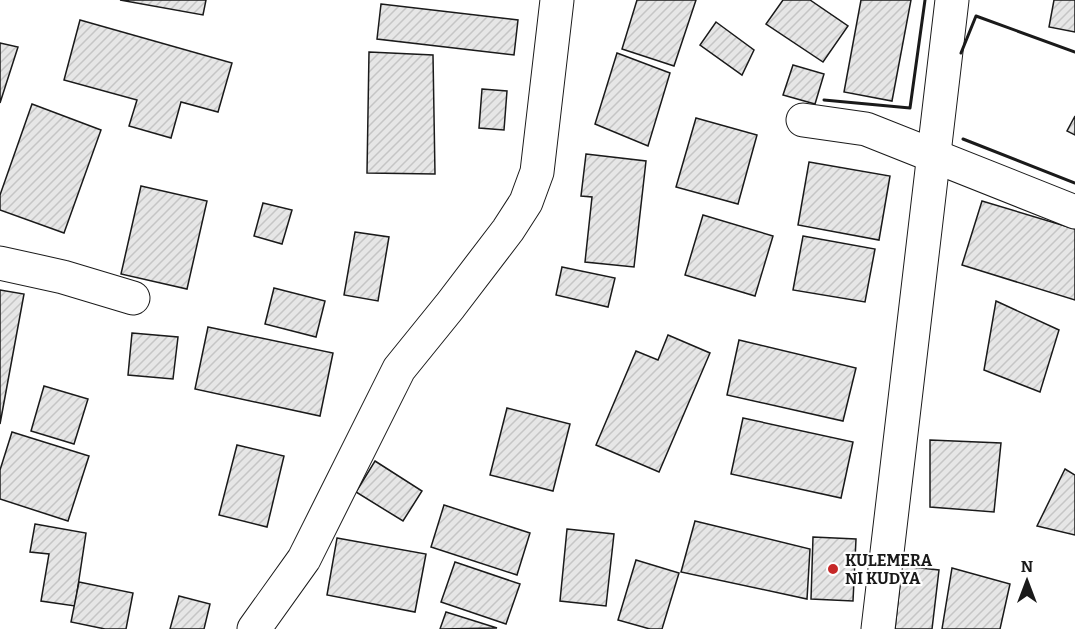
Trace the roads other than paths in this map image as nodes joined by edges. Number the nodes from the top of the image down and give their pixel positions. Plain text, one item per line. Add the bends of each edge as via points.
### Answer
1 (557, 0) edge
2 (952, 0) edge
3 (803, 120) dead end
4 (933, 154) junction
5 (1075, 212) edge
6 (0, 263) edge
7 (133, 298) dead end
8 (254, 629) edge
9 (878, 629) edge

1 - 8 street via 537,171 526,202 399,369 304,559
2 - 4 street
3 - 4 street via 866,129
4 - 5 street
4 - 9 street
6 - 7 street

